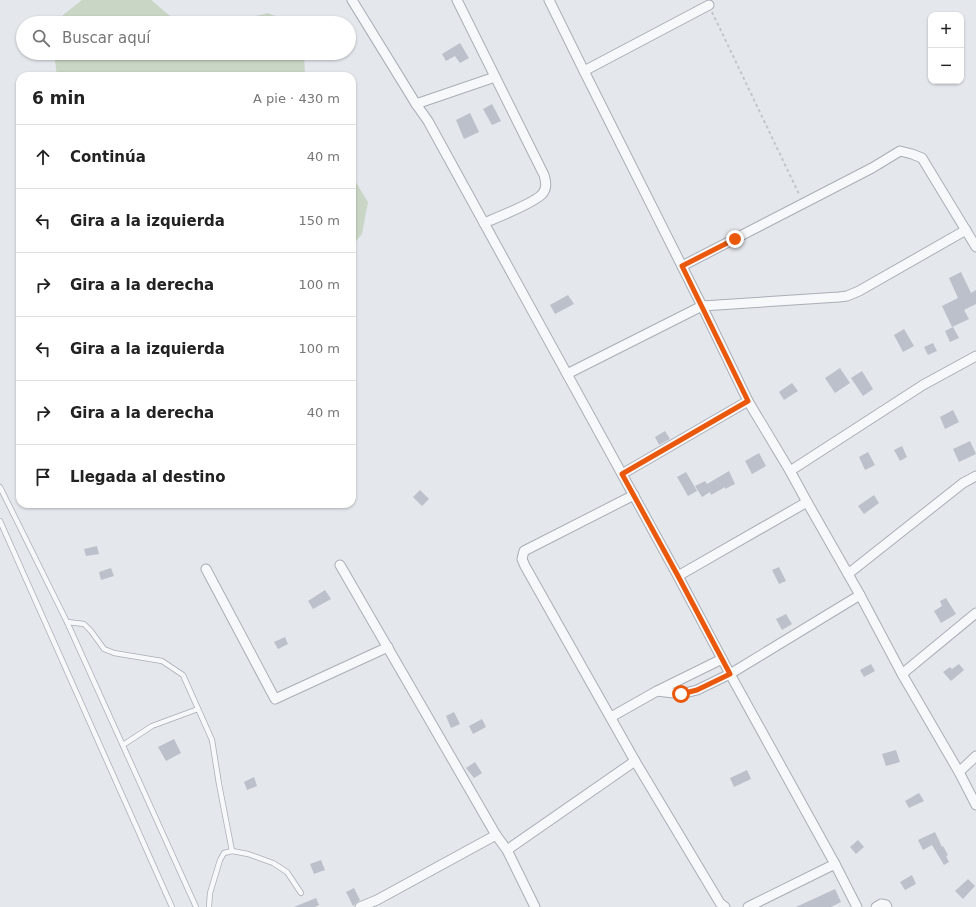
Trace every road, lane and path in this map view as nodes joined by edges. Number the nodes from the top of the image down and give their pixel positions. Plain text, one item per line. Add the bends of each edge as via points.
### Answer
1 (352, 0) edge
2 (457, 0) edge
3 (550, 0) edge
4 (709, 4) joint
5 (584, 71) junction
6 (495, 77) junction
7 (416, 104) junction
8 (804, 203) junction
9 (484, 223) junction
10 (966, 230) junction
11 (976, 247) edge
12 (682, 266) junction
13 (702, 306) junction
14 (976, 356) edge
15 (567, 374) junction
16 (748, 401) junction
17 (790, 471) junction
18 (622, 474) junction
19 (976, 476) edge
20 (0, 488) edge
21 (634, 494) junction
22 (807, 502) junction
23 (0, 521) edge
24 (340, 565) dead end
25 (206, 569) dead end
26 (848, 574) junction
27 (678, 576) junction
28 (860, 595) junction
29 (976, 613) edge
30 (67, 622) junction
31 (388, 647) junction
32 (722, 659) junction
33 (730, 674) junction
34 (902, 674) junction
35 (657, 691) junction
36 (198, 709) junction
37 (611, 717) junction
38 (123, 745) junction
39 (976, 756) edge
40 (635, 761) junction
41 (959, 772) junction
42 (976, 805) edge
43 (496, 835) junction
44 (507, 850) junction
45 (232, 851) junction
46 (835, 864) junction
47 (301, 893) dead end
48 (172, 907) edge
49 (196, 907) edge
50 (209, 907) edge
51 (360, 907) edge
52 (535, 907) edge
53 (725, 907) edge
54 (748, 907) edge
55 (857, 907) edge
56 (876, 907) edge
57 (887, 907) edge

1 - 7 street
2 - 6 street
3 - 5 street
4 - 5 street
4 - 8 path
5 - 12 street
6 - 7 street
6 - 9 street via 544,175 546,185 543,194 535,200
7 - 9 street
8 - 10 street via 900,151 922,158
8 - 12 street
9 - 15 street
10 - 11 street
10 - 13 street via 847,296
12 - 13 street
13 - 15 street
13 - 16 street
14 - 17 street via 923,385
15 - 18 street
16 - 17 street
16 - 18 street
17 - 22 street
18 - 21 street
19 - 26 street via 963,483
20 - 30 lane
21 - 27 street
21 - 37 street via 524,551 522,559
22 - 26 street
22 - 27 street
23 - 48 lane
24 - 31 street
25 - 31 street via 274,699
26 - 28 street
27 - 32 street
28 - 33 street
28 - 34 street
29 - 34 street
30 - 36 lane via 84,624 104,649 162,661 183,675
30 - 38 lane
31 - 43 street
32 - 33 street
32 - 35 street
33 - 35 street via 697,690 681,694
33 - 46 street
34 - 41 street
35 - 37 street
36 - 38 lane via 152,726
36 - 45 lane via 212,740
37 - 40 street
38 - 49 lane
39 - 41 street
40 - 44 street
40 - 53 street via 720,903
41 - 42 street
43 - 44 street
43 - 51 street
44 - 52 street
45 - 47 lane via 273,863 287,872
45 - 50 lane via 224,853 220,860 210,893
46 - 54 street
46 - 55 street
56 - 57 street via 881,904

